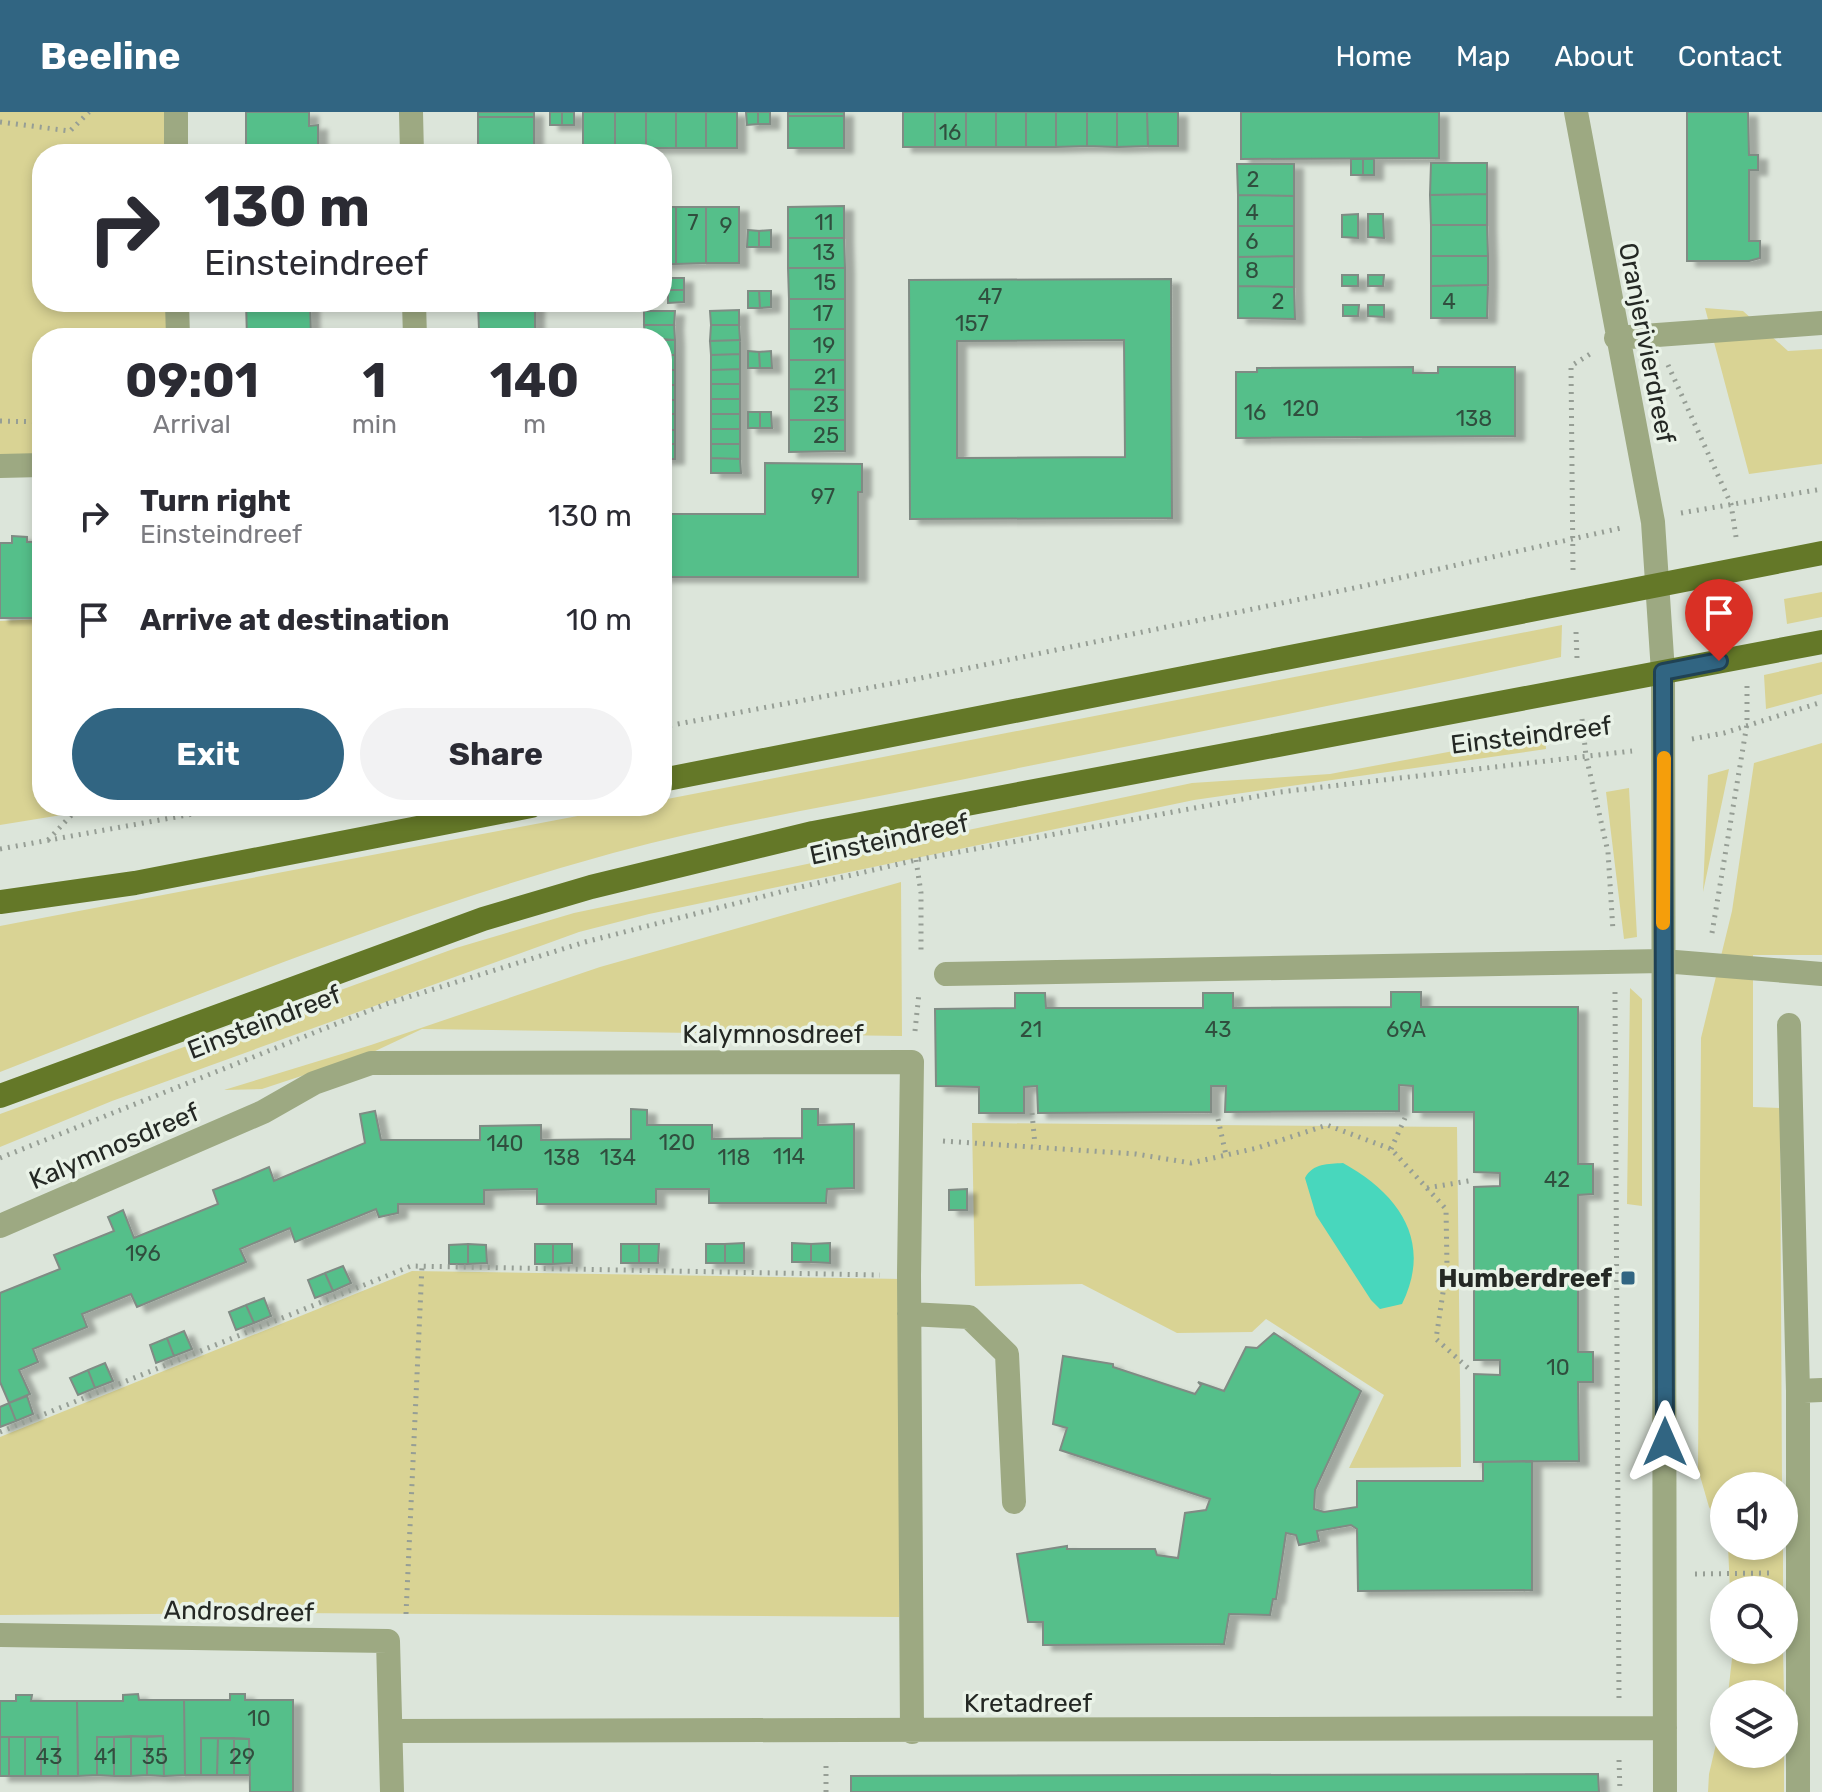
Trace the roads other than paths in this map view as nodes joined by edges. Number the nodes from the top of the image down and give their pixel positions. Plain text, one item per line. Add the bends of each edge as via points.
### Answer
1 (176, 112) edge
2 (411, 112) edge
3 (1576, 112) edge
4 (176, 144) edge
5 (412, 144) edge
6 (1822, 323) edge
7 (1616, 338) junction
8 (32, 465) edge
9 (0, 466) edge
10 (1822, 553) edge
11 (1656, 585) junction
12 (1822, 642) edge
13 (1663, 672) junction
14 (672, 778) edge
15 (480, 816) edge
16 (0, 902) edge
17 (1663, 961) junction
18 (946, 974) dead end
19 (1822, 974) edge
20 (1789, 1025) dead end
21 (0, 1096) edge
22 (0, 1226) edge
23 (909, 1314) junction
24 (1810, 1391) edge
25 (1014, 1502) dead end
26 (0, 1635) edge
27 (1665, 1728) junction
28 (392, 1731) junction
29 (912, 1732) junction
30 (392, 1792) edge
31 (1665, 1792) edge
32 (1798, 1792) edge

1 - 4 street
2 - 5 street
3 - 7 street, Oranjerivierdreef
6 - 7 street
7 - 11 street, Oranjerivierdreef via 1653,522
8 - 9 street
10 - 11 main road
11 - 13 street
11 - 14 main road
12 - 13 main road, Einsteindreef
13 - 17 street
13 - 21 main road, Einsteindreef via 813,833 591,887 483,919
15 - 16 main road via 135,883
17 - 18 street
17 - 19 street
17 - 27 street
20 - 24 street
22 - 23 street, Kalymnosdreef via 263,1112 314,1083 371,1063 912,1062
23 - 25 street via 969,1317 1007,1354
23 - 29 street, Kalymnosdreef
24 - 32 street via 1798,1573
26 - 28 street, Androsdreef via 388,1641
27 - 29 street, Kretadreef
27 - 31 street
28 - 29 street, Kretadreef
28 - 30 street

